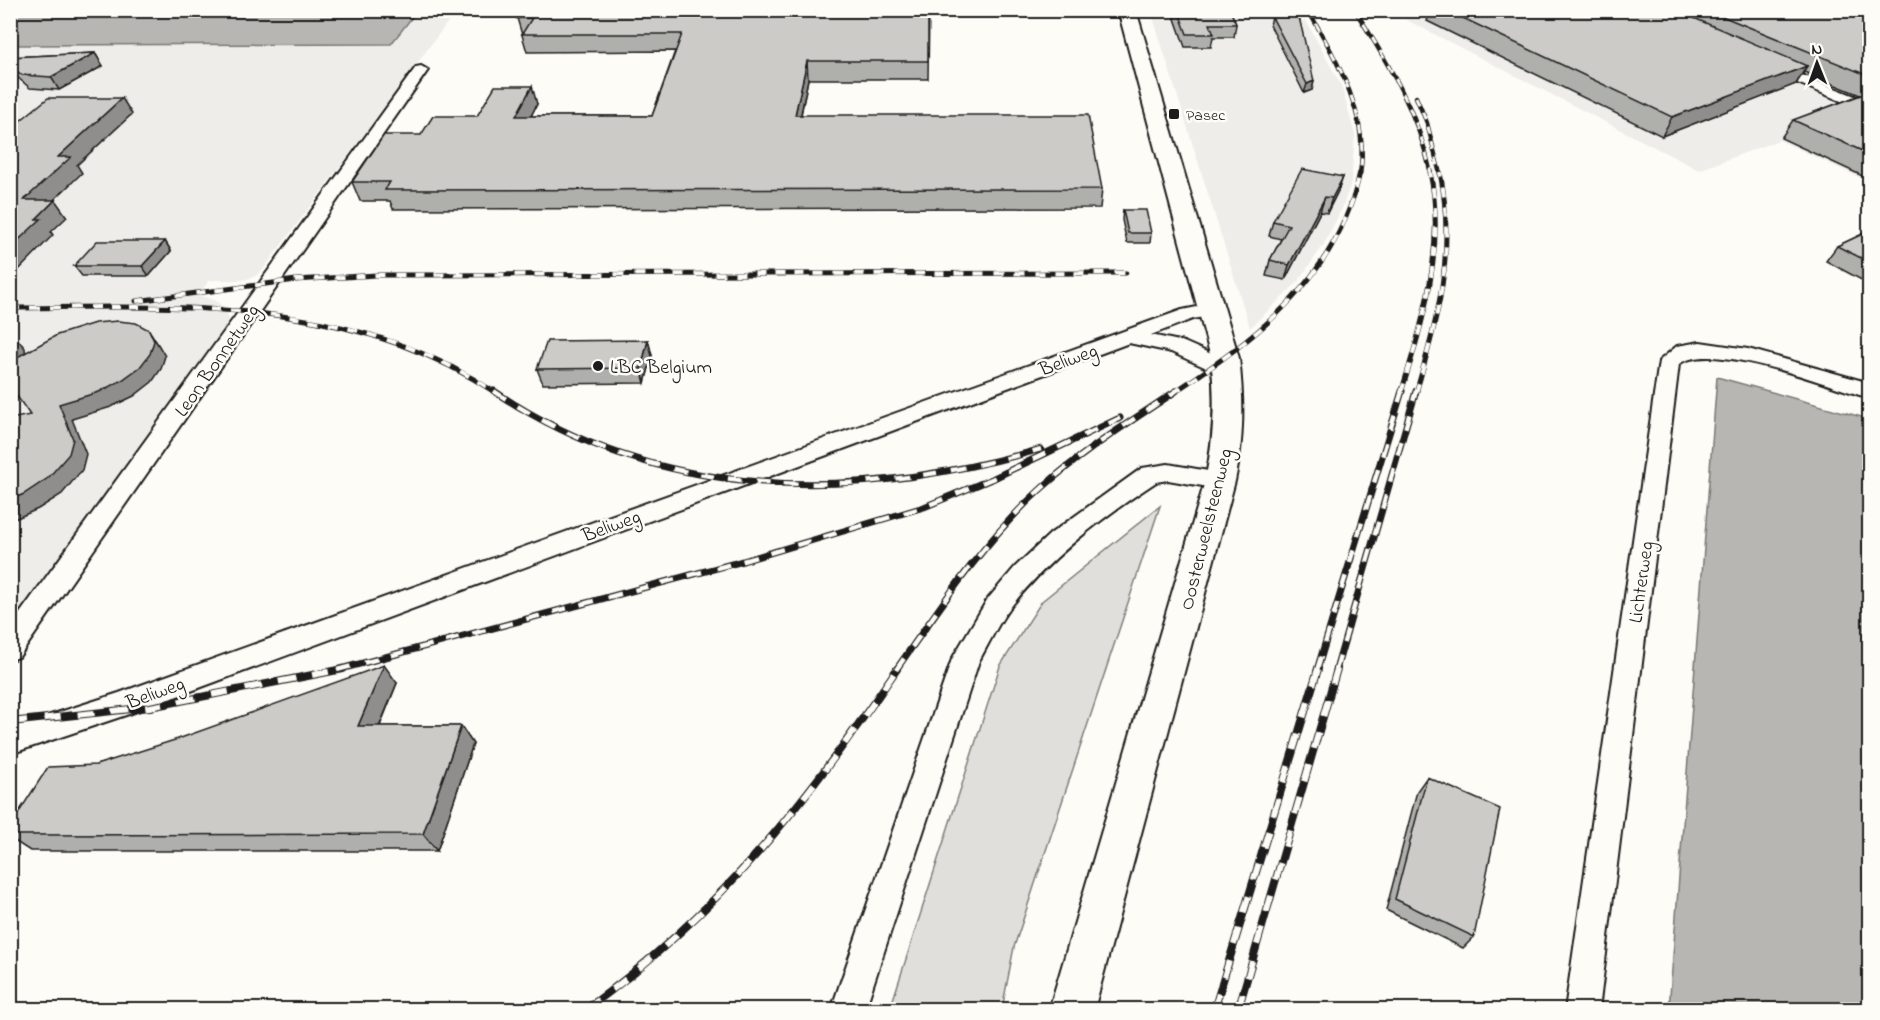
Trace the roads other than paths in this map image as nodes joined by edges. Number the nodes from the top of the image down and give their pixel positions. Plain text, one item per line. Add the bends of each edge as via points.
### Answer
1 (1127, 10) edge
2 (1753, 59) edge
3 (421, 70) dead end
4 (1869, 108) edge
5 (1212, 310) junction
6 (1130, 337) junction
7 (1227, 369) junction
8 (1869, 391) edge
9 (1220, 481) junction
10 (10, 649) edge
11 (10, 741) edge
12 (848, 1010) edge
13 (1071, 1010) edge
14 (1582, 1010) edge

1 - 5 main road, Oosterweelsteenweg
2 - 4 street
3 - 10 street, Leon Bonnetweg
5 - 6 street, Beliweg via 1190,314
5 - 7 main road, Oosterweelsteenweg
6 - 7 street via 1177,347
6 - 11 street, Beliweg via 119,705
7 - 9 main road, Oosterweelsteenweg via 1230,410
8 - 14 street, Lichterweg via 1709,349 1684,351 1669,361
9 - 12 street via 1187,473 1150,474 1059,541 996,607 966,659
9 - 13 main road, Oosterweelsteenweg

